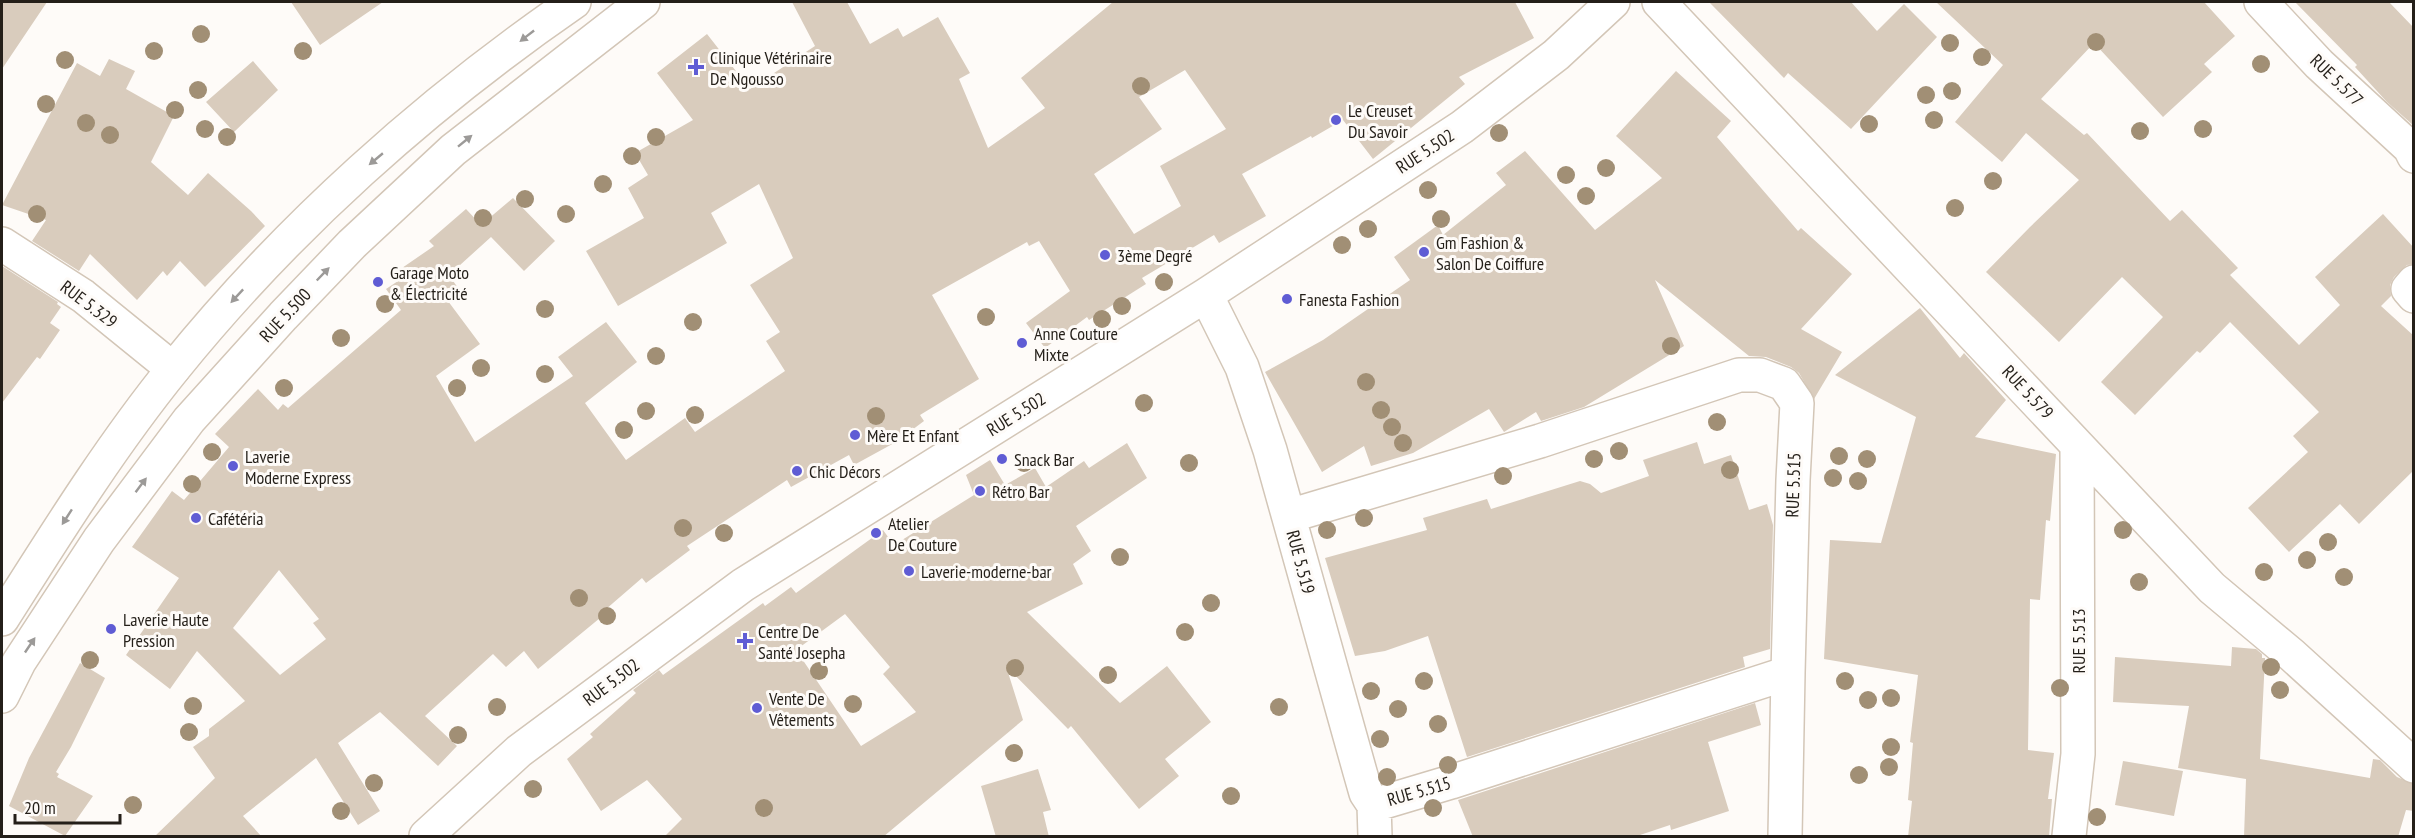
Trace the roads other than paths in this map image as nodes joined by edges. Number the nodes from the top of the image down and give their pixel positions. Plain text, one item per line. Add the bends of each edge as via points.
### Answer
1 (574, 2) edge
2 (644, 2) edge
3 (1613, 2) edge
4 (1659, 2) edge
5 (2261, 2) edge
6 (2414, 156) edge
7 (2, 244) edge
8 (2414, 282) edge
9 (1206, 295) junction
10 (2414, 296) edge
11 (173, 369) junction
12 (2077, 445) junction
13 (1289, 516) junction
14 (2, 619) edge
15 (1788, 673) junction
16 (2, 696) edge
17 (2414, 766) edge
18 (1374, 805) junction
19 (426, 837) edge
20 (1375, 837) edge
21 (1785, 837) edge
22 (2069, 837) edge

1 -> 11 street via 446,99 354,177 217,317
16 -> 2 street, RUE 5.500 via 19,662 99,540 189,420 283,316 352,244 453,150
3 - 9 street, RUE 5.502 via 1556,55 1462,127
4 - 12 street, RUE 5.579
5 - 6 street, RUE 5.577
7 - 11 street, RUE 5.329 via 83,296
8 - 10 street via 2408,289
9 - 13 street, RUE 5.519 via 1242,367
9 - 19 street, RUE 5.502 via 743,585 519,751
11 -> 14 street via 85,489
12 - 17 street, RUE 5.579 via 2212,588
12 - 22 street, RUE 5.513 via 2078,754
13 - 15 street, RUE 5.515 via 1540,441 1712,382 1739,375 1760,375 1785,384 1797,404
13 - 18 street, RUE 5.519 via 1366,793
15 - 18 street, RUE 5.515
15 - 21 street
18 - 20 street, RUE 5.519

